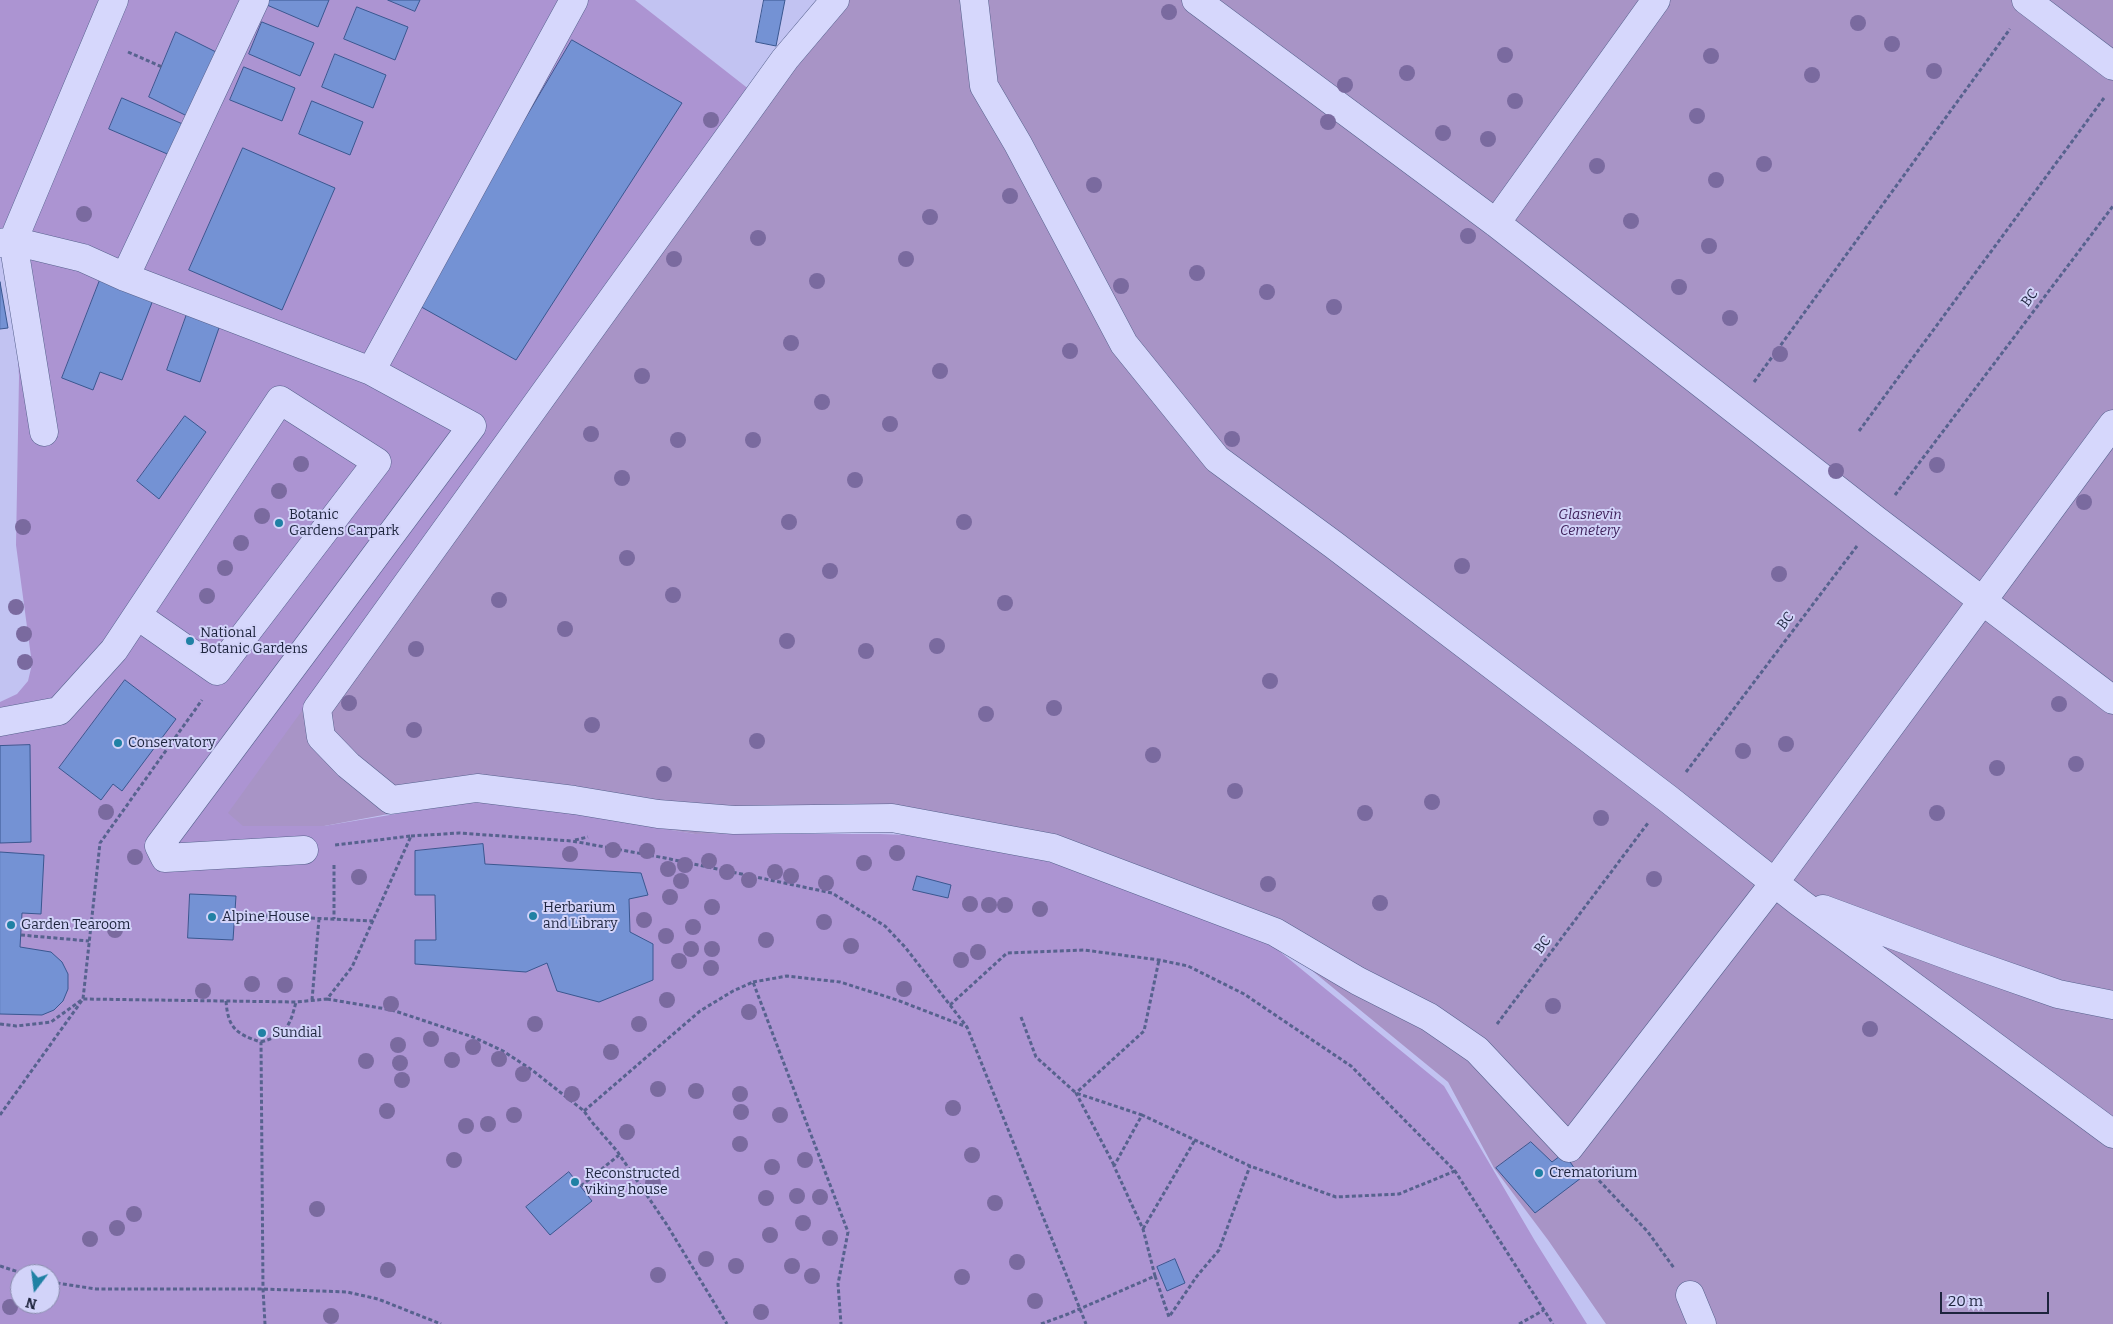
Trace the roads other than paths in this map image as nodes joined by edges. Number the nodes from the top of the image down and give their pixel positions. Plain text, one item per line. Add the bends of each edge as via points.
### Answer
1 (114, 0) edge
2 (255, 0) edge
3 (574, 0) edge
4 (835, 0) edge
5 (974, 0) edge
6 (1198, 0) edge
7 (1656, 0) edge
8 (2028, 1) edge
9 (2113, 66) edge
10 (1496, 224) junction
11 (7, 242) edge
12 (126, 277) junction
13 (371, 371) junction
14 (2113, 424) edge
15 (44, 432) dead end
16 (1982, 602) junction
17 (138, 616) junction
18 (2113, 700) edge
19 (0, 722) edge
20 (304, 850) road end
21 (1775, 882) junction
22 (1799, 902) junction
23 (2113, 1005) edge
24 (2113, 1134) edge
25 (1690, 1295) road end
26 (1702, 1324) edge

1 - 11 lane
2 - 12 lane
3 - 13 lane
4 - 21 lane via 780,67 317,709 321,737 348,764 391,800 477,788 658,814 734,820 892,818 1053,848 1275,932 1358,981 1430,1017 1478,1050 1569,1148
5 - 21 lane via 984,86 1124,344 1217,459
6 - 10 lane
7 - 10 lane
8 - 9 lane
10 - 16 lane
11 - 12 lane via 83,258
11 - 15 lane
12 - 13 lane
13 - 20 lane via 472,426 159,846 165,858
14 - 16 lane
16 - 18 lane
16 - 21 lane
17 - 17 lane via 280,400 377,462 217,671
17 - 19 lane via 114,650 59,710
21 - 22 lane
22 - 23 lane via 2058,994
22 - 24 lane
25 - 26 lane

